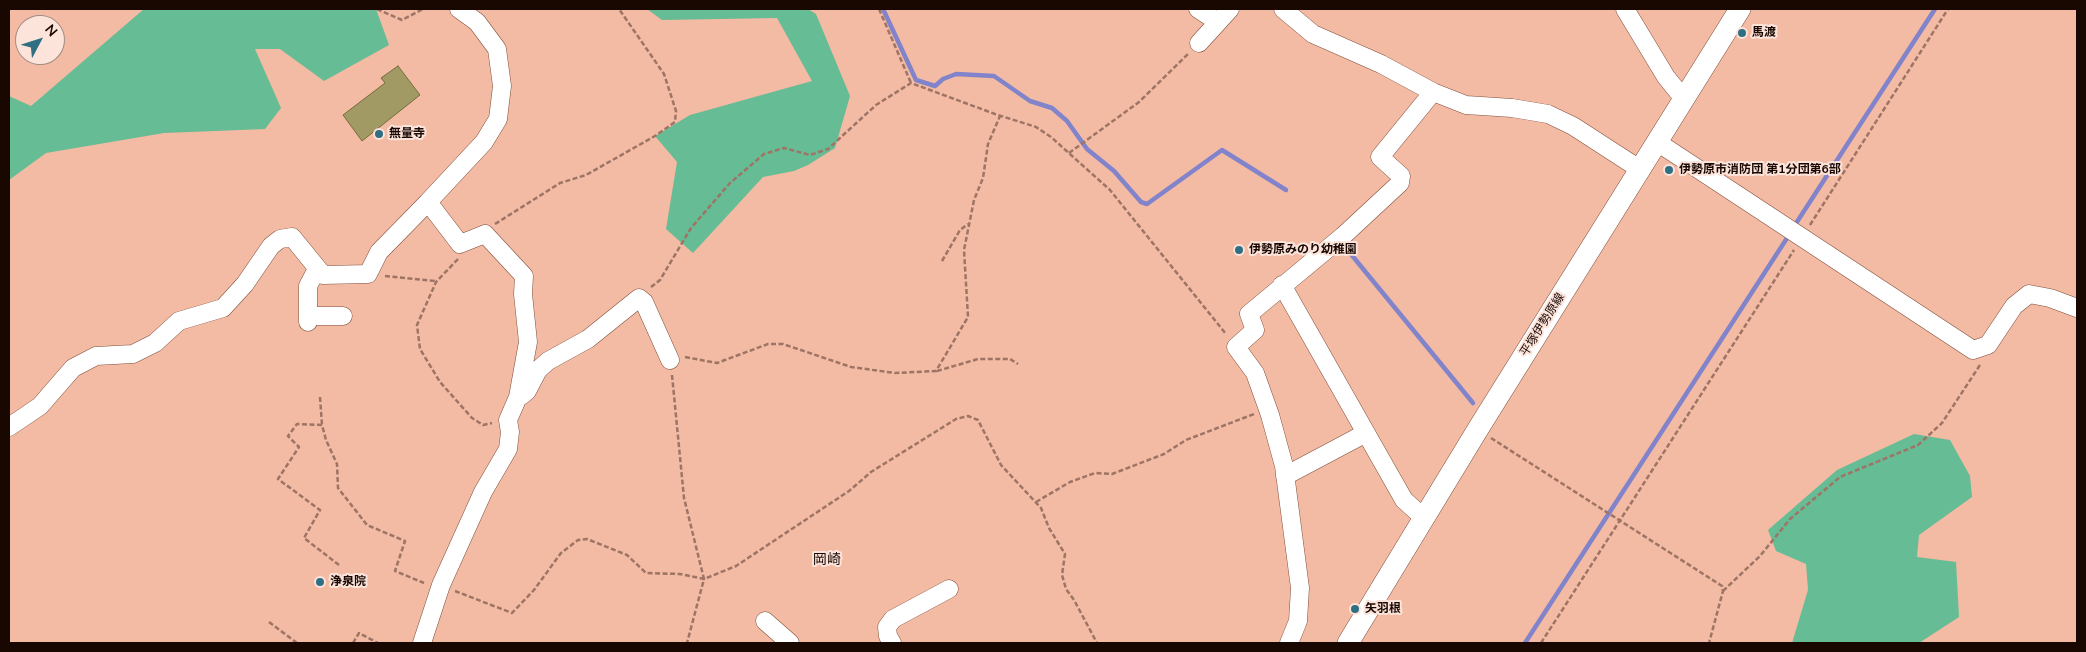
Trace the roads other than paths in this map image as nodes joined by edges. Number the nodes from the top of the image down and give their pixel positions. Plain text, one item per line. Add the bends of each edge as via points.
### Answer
1 (459, 9) edge
2 (1198, 9) edge
3 (1230, 9) edge
4 (1282, 9) edge
5 (1625, 9) edge
6 (1740, 9) edge
7 (1218, 22) junction
8 (1199, 43) road end
9 (1433, 92) junction
10 (1684, 99) junction
11 (1657, 142) junction
12 (1640, 170) junction
13 (428, 202) junction
14 (317, 269) junction
15 (1282, 285) junction
16 (2077, 308) edge
17 (344, 316) dead end
18 (670, 360) road end
19 (518, 397) junction
20 (9, 427) edge
21 (1366, 433) junction
22 (1285, 476) junction
23 (1424, 518) junction
24 (948, 589) dead end
25 (765, 621) dead end
26 (422, 643) edge
27 (790, 643) edge
28 (892, 643) edge
29 (1289, 643) edge
30 (1348, 643) edge

1 - 13 street via 477,22 497,49 502,86 498,119 484,142
2 - 7 street
3 - 7 street
4 - 9 street via 1313,34 1381,64
5 - 10 street via 1666,77
6 - 10 main road, 平塚伊勢原線
7 - 8 street
9 - 12 street via 1466,105 1548,114 1574,126
9 - 15 street via 1380,157 1401,176 1400,183 1343,236
10 - 11 main road, 平塚伊勢原線
11 - 12 main road, 平塚伊勢原線
11 - 16 street via 1973,350 1988,345 2014,306 2029,294
12 - 23 main road, 平塚伊勢原線
13 - 14 street via 379,252 368,274 323,275
13 - 19 street via 460,244 485,234 524,276 528,342
14 - 17 street via 308,286 308,319
14 - 20 street via 292,237 280,239 271,246 224,308 179,321 155,343 133,354 96,356 73,368 40,406
15 - 21 street
15 - 22 street via 1249,314 1255,330 1236,347 1255,373 1268,408
18 - 19 street via 644,302 639,298 588,339 548,361 538,370 527,391
19 - 26 street via 508,420 508,449 483,492 441,587
21 - 22 street
21 - 23 street via 1404,500
22 - 29 street via 1300,588 1298,621
23 - 30 main road, 平塚伊勢原線
24 - 28 street via 893,619 887,627
25 - 27 street

